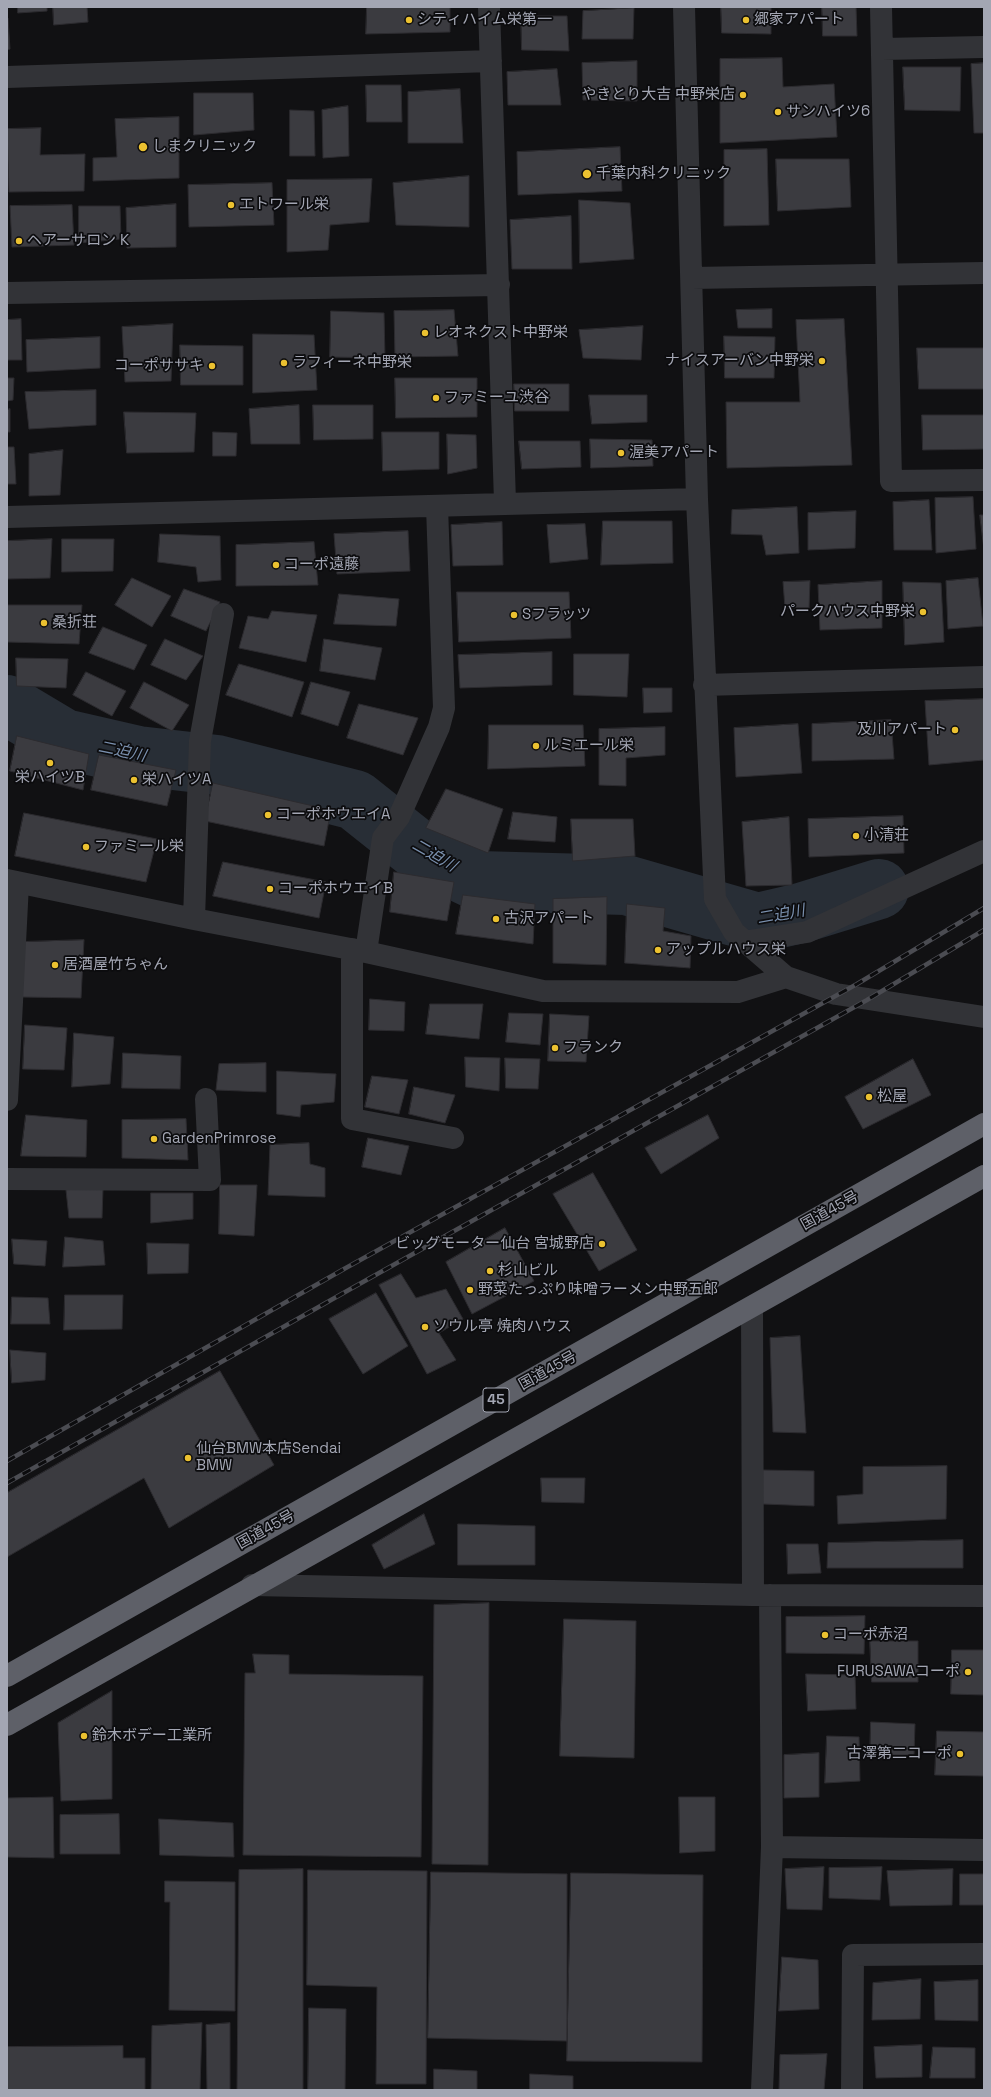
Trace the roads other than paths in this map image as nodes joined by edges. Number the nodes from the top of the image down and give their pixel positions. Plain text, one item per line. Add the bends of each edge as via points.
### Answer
1 (489, 7) edge
2 (684, 7) edge
3 (881, 7) edge
4 (984, 47) edge
5 (882, 50) junction
6 (491, 61) junction
7 (7, 77) edge
8 (984, 273) edge
9 (886, 276) junction
10 (692, 278) junction
11 (499, 285) junction
12 (7, 293) edge
13 (984, 480) edge
14 (697, 499) junction
15 (505, 502) junction
16 (437, 506) junction
17 (7, 517) edge
18 (223, 614) dead end
19 (984, 677) edge
20 (704, 685) junction
21 (984, 851) edge
22 (13, 882) edge
23 (194, 920) junction
24 (738, 937) junction
25 (359, 950) junction
26 (786, 977) junction
27 (984, 1017) edge
28 (206, 1099) dead end
29 (7, 1100) edge
30 (984, 1124) edge
31 (453, 1138) dead end
32 (984, 1176) edge
33 (7, 1179) edge
34 (752, 1308) junction
35 (252, 1585) junction
36 (762, 1595) junction
37 (984, 1596) edge
38 (7, 1676) edge
39 (7, 1725) edge
40 (772, 1847) junction
41 (984, 1850) edge
42 (984, 1954) edge
43 (762, 2090) edge
44 (852, 2090) edge

1 - 6 street
2 - 10 street
3 - 5 street
4 - 5 street
5 - 9 street
6 - 7 street
6 - 11 street
8 - 9 street
9 - 10 street
9 - 13 street via 891,481
10 - 14 street
11 - 12 street
11 - 15 street
14 - 15 street
14 - 20 street
15 - 16 street
16 - 17 street
16 - 25 street via 444,708 439,727 399,817 384,838
18 - 23 street via 200,741
19 - 20 street
20 - 24 street via 715,899
21 - 24 street via 807,932
22 - 23 street
22 - 29 street
23 - 25 street
24 - 26 street
25 - 26 street via 543,991 738,992
25 - 31 street via 352,1118
26 - 27 street via 836,994
28 - 33 street via 210,1180
30 - 38 highway, 国道45号 / 45
32 - 34 highway
34 - 35 highway
34 - 36 street
35 - 36 street
35 - 39 highway
36 - 37 street
36 - 40 street
40 - 41 street
40 - 43 street
42 - 44 street via 853,1955

